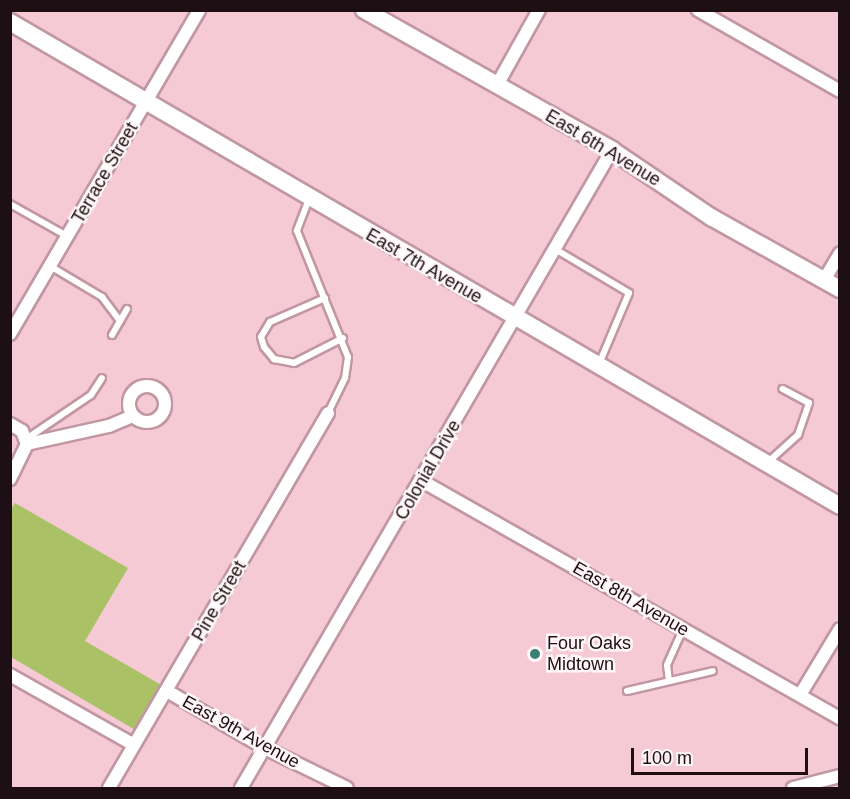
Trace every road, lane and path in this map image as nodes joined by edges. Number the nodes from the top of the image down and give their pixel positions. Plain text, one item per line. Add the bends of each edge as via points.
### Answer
1 (199, 10) edge
2 (364, 10) edge
3 (539, 10) edge
4 (698, 10) edge
5 (10, 22) edge
6 (497, 85) junction
7 (840, 91) edge
8 (146, 102) junction
9 (612, 150) junction
10 (309, 199) junction
11 (10, 204) edge
12 (68, 237) junction
13 (555, 249) junction
14 (840, 253) edge
15 (50, 266) junction
16 (824, 280) junction
17 (840, 289) edge
18 (326, 298) junction
19 (127, 309) dead end
20 (514, 319) junction
21 (120, 321) junction
22 (10, 334) edge
23 (112, 334) dead end
24 (343, 338) junction
25 (598, 367) junction
26 (102, 378) dead end
27 (783, 388) dead end
28 (328, 413) joint
29 (132, 416) dead end
30 (10, 424) edge
31 (27, 441) junction
32 (766, 464) junction
33 (10, 480) edge
34 (422, 481) junction
35 (840, 506) edge
36 (683, 629) junction
37 (840, 629) edge
38 (713, 671) dead end
39 (10, 675) edge
40 (669, 681) junction
41 (167, 691) junction
42 (627, 691) dead end
43 (800, 695) junction
44 (840, 718) edge
45 (134, 745) junction
46 (264, 748) junction
47 (840, 776) edge
48 (109, 789) edge
49 (241, 789) edge
50 (347, 789) edge
51 (793, 789) edge

1 - 8 street, Terrace Street
2 - 6 street, East 6th Avenue
3 - 6 street
4 - 7 street
5 - 8 street, East 7th Avenue
6 - 9 street, East 6th Avenue
8 - 10 street, East 7th Avenue
8 - 12 street, Terrace Street
9 - 13 street, Colonial Drive
9 - 16 street, East 6th Avenue via 711,217
10 - 18 lane via 297,231
10 - 20 street, East 7th Avenue
11 - 12 lane
12 - 15 street, Terrace Street
13 - 20 street, Colonial Drive
13 - 25 lane via 629,293
14 - 16 street
15 - 21 lane via 102,297
15 - 22 street, Terrace Street
16 - 17 street, East 6th Avenue
18 - 24 lane
18 - 24 lane via 270,322 261,337 264,347 274,359 294,363
19 - 21 lane
20 - 25 street, East 7th Avenue
20 - 34 street, Colonial Drive
21 - 23 lane
24 - 28 lane via 348,357 345,378
25 - 32 street, East 7th Avenue
26 - 31 lane via 91,395
27 - 32 lane via 809,404 798,435
28 - 41 street, Pine Street
29 - 31 street via 109,426
30 - 31 street via 22,431
31 - 33 street
32 - 35 street, East 7th Avenue
34 - 36 street, East 8th Avenue
34 - 46 street, Colonial Drive
36 - 40 lane via 667,665
36 - 43 street, East 8th Avenue
37 - 43 street
38 - 40 lane
39 - 45 street
40 - 42 lane
41 - 45 street, Pine Street
41 - 46 street, East 9th Avenue
43 - 44 street, East 8th Avenue
45 - 48 street, Pine Street
46 - 49 street, Colonial Drive
46 - 50 street, East 9th Avenue
47 - 51 street

